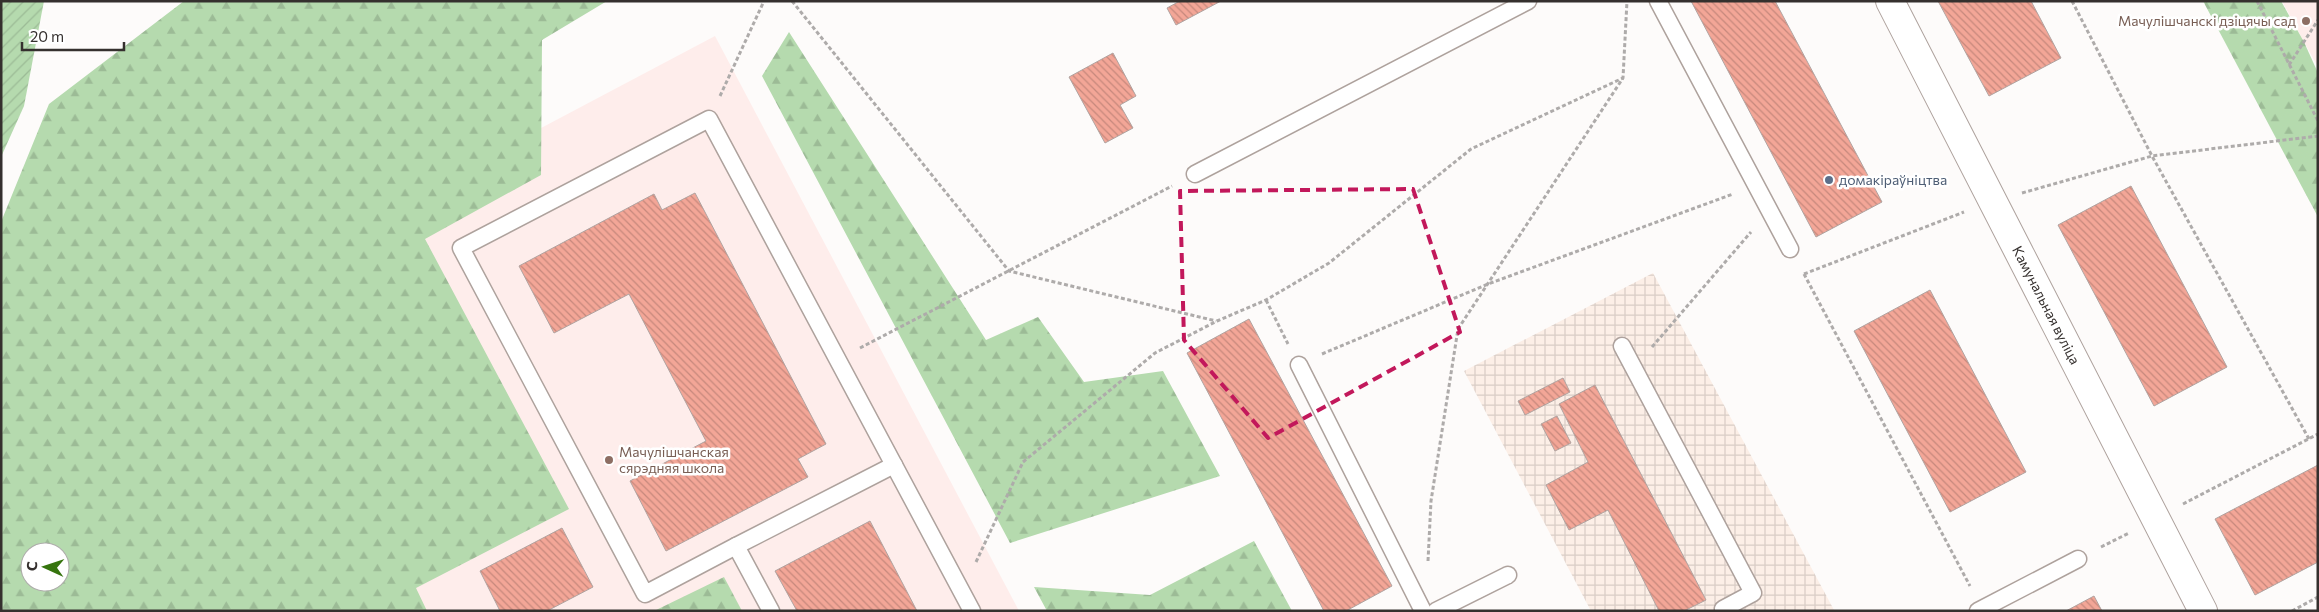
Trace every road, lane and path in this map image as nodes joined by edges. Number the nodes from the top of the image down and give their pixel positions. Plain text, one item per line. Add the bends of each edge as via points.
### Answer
1 (764, 1) edge
2 (792, 1) edge
3 (1528, 1) edge
4 (1627, 1) edge
5 (1658, 1) edge
6 (1890, 1) edge
7 (2072, 1) edge
8 (2257, 1) edge
9 (2318, 20) edge
10 (2289, 65) junction
11 (1623, 78) junction
12 (709, 119) junction
13 (2318, 120) edge
14 (2318, 136) edge
15 (2152, 156) junction
16 (1195, 174) joint
17 (1756, 186) junction
18 (1770, 211) junction
19 (1790, 249) joint
20 (1009, 271) junction
21 (1488, 284) junction
22 (1266, 300) junction
23 (1218, 321) junction
24 (1622, 346) dead end
25 (838, 360) junction
26 (1299, 364) junction
27 (1634, 369) junction
28 (2318, 434) edge
29 (2310, 439) junction
30 (894, 465) junction
31 (2154, 519) junction
32 (736, 546) junction
33 (2078, 559) joint
34 (1428, 571) dead end
35 (1508, 575) dead end
36 (962, 592) junction
37 (2318, 597) edge
38 (1980, 610) edge
39 (771, 611) edge
40 (972, 611) edge
41 (1423, 611) edge
42 (1436, 611) edge
43 (1724, 611) edge
44 (2203, 611) edge
45 (2292, 611) edge

1 - 12 path
2 - 20 path
3 - 16 lane
4 - 11 path
5 - 17 lane
6 - 31 street, Камунальная вуліца
7 - 15 path
8 - 10 path
9 - 10 path
10 - 13 path
11 - 21 path
11 - 22 path via 1471,150 1329,263
12 - 25 lane
12 - 32 lane via 461,248 645,594
14 - 15 path
15 - 29 path
16 - 20 path
17 - 18 lane
17 - 21 path
18 - 19 lane
18 - 27 path
19 - 38 path
20 - 23 path
20 - 25 path
21 - 26 path
21 - 34 path via 1458,330 1431,501
22 - 23 path
22 - 26 path
23 - 36 path via 1155,353 1023,462
24 - 27 lane
25 - 30 lane
26 - 41 lane
27 - 43 lane via 1753,593
28 - 29 path
29 - 31 path
30 - 32 lane
30 - 36 lane
31 - 33 path
31 - 44 street, Камунальная вуліца
32 - 39 lane
33 - 38 lane
35 - 42 lane
36 - 40 lane
37 - 45 path

